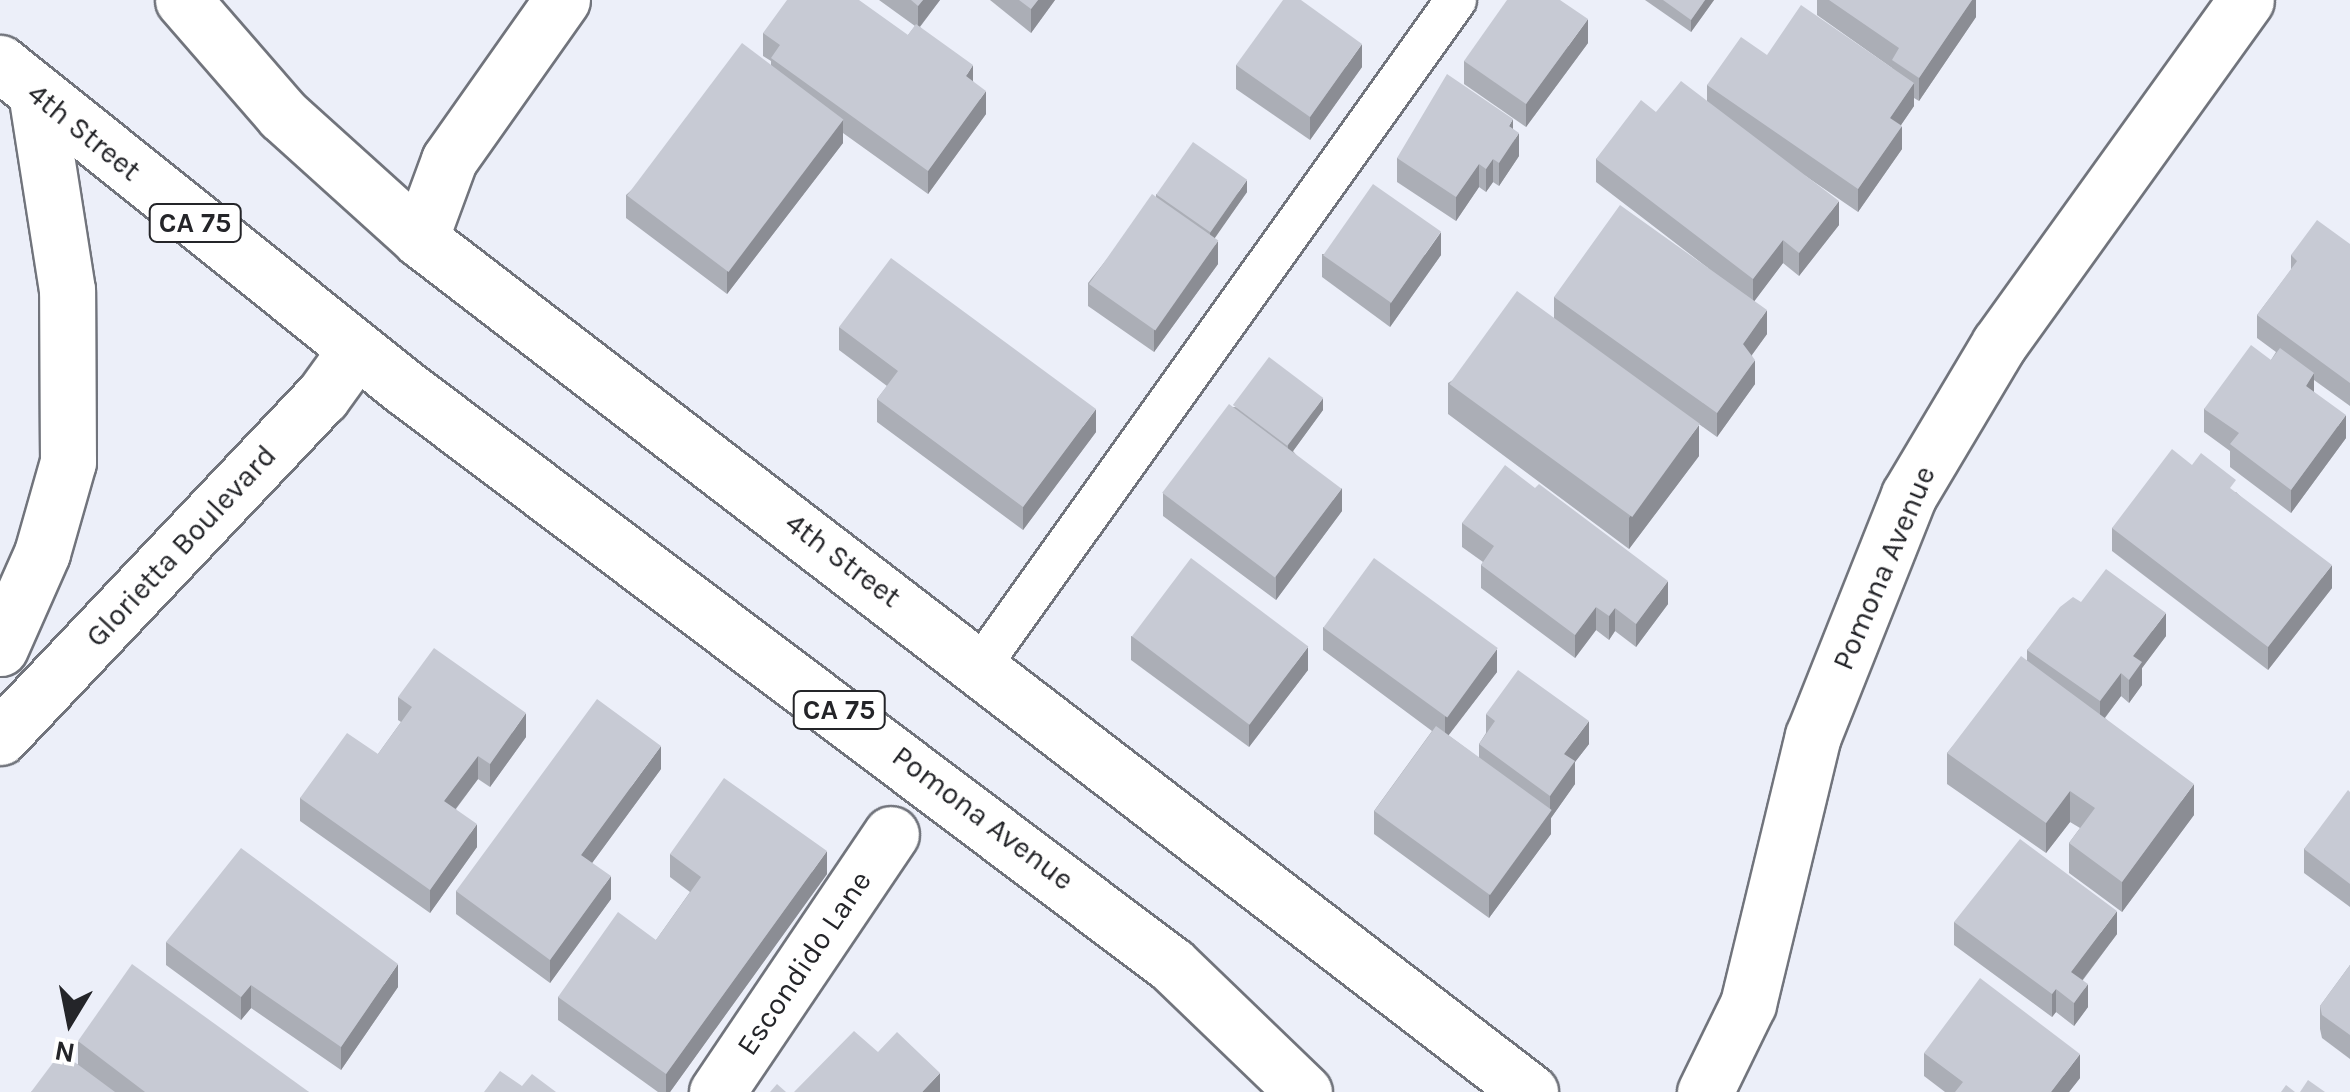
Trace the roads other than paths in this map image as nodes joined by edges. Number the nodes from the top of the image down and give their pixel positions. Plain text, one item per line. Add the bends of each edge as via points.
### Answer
1 (182, 0) edge
2 (562, 0) edge
3 (1456, 0) edge
4 (2246, 0) edge
5 (18, 78) edge
6 (420, 239) junction
7 (356, 350) junction
8 (0, 648) edge
9 (981, 666) junction
10 (0, 737) edge
11 (891, 834) dead end
12 (717, 1092) edge
13 (1304, 1092) edge
14 (1530, 1092) edge
15 (1705, 1092) edge

1 - 6 main road, 4th Street via 283,115
2 - 6 main road via 449,160
3 - 9 lane
4 - 15 main road, Pomona Avenue via 2000,344 1909,495 1812,736 1748,1004
5 - 7 main road, 4th Street / CA 75
5 - 8 main road via 68,290 68,462 42,553
6 - 9 main road, 4th Street
7 - 10 main road, Glorietta Boulevard via 322,396
7 - 13 main road, Pomona Avenue / CA 75 via 1010,837 1172,965
9 - 14 main road, 4th Street
11 - 12 main road, Escondido Lane

